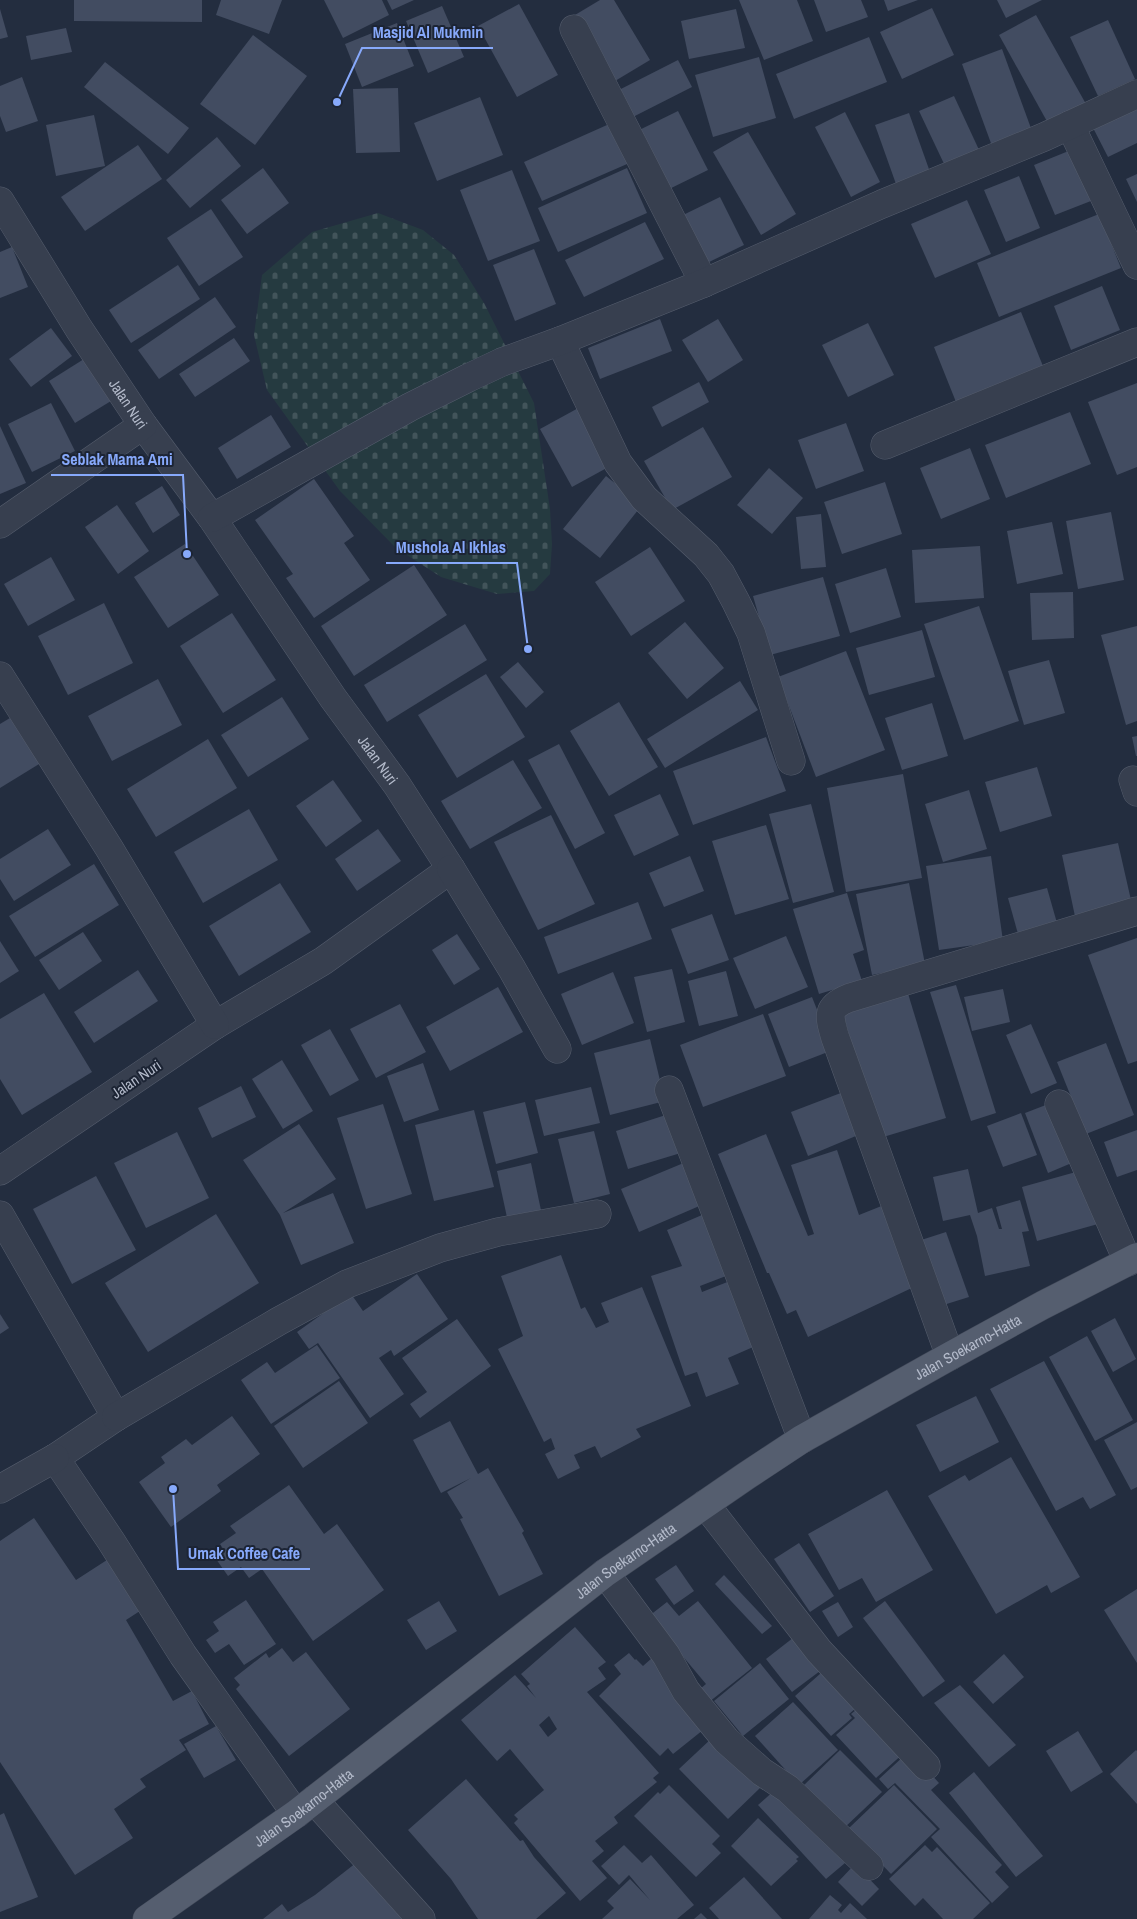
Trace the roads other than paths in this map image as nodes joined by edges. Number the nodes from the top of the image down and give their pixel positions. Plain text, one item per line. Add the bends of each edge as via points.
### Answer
1 (574, 29) dead end
2 (1137, 94) edge
3 (1070, 125) junction
4 (0, 200) edge
5 (1137, 265) edge
6 (704, 283) junction
7 (560, 341) junction
8 (1137, 342) edge
9 (143, 425) junction
10 (884, 446) dead end
11 (212, 518) junction
12 (0, 524) edge
13 (0, 676) edge
14 (791, 761) dead end
15 (451, 869) junction
16 (1137, 911) edge
17 (215, 1025) junction
18 (557, 1049) dead end
19 (670, 1090) dead end
20 (1058, 1104) dead end
21 (0, 1172) edge
22 (597, 1214) dead end
23 (0, 1215) edge
24 (1132, 1260) edge
25 (950, 1356) junction
26 (116, 1417) junction
27 (802, 1440) junction
28 (55, 1458) junction
29 (0, 1489) edge
30 (705, 1504) junction
31 (605, 1573) junction
32 (926, 1766) dead end
33 (305, 1807) junction
34 (869, 1866) dead end
35 (147, 1919) edge
36 (421, 1919) edge

1 - 6 street
2 - 3 street
3 - 5 street
3 - 6 street
4 - 9 street, Jalan Nuri via 79,329
6 - 7 street
7 - 11 street via 502,362 410,407
7 - 14 street via 629,479 721,574 750,633
8 - 10 street
9 - 11 street, Jalan Nuri
9 - 12 street
11 - 15 street, Jalan Nuri via 333,698 397,785
13 - 17 street via 109,848
15 - 17 street, Jalan Nuri via 323,961
15 - 18 street
16 - 25 street via 849,998 838,1002 831,1011 835,1037
17 - 21 street, Jalan Nuri
19 - 27 street
20 - 24 street
22 - 26 street via 498,1232 440,1248 347,1284
23 - 26 street
24 - 25 main road, Jalan Soekarno-Hatta
25 - 27 main road, Jalan Soekarno-Hatta
26 - 28 street
27 - 30 main road, Jalan Soekarno-Hatta
28 - 29 street
28 - 33 street via 183,1655
30 - 31 main road, Jalan Soekarno-Hatta
30 - 32 street via 819,1651
31 - 33 main road, Jalan Soekarno-Hatta
31 - 34 street via 666,1655 686,1691 726,1740 762,1772 788,1789
33 - 35 main road, Jalan Soekarno-Hatta
33 - 36 street

